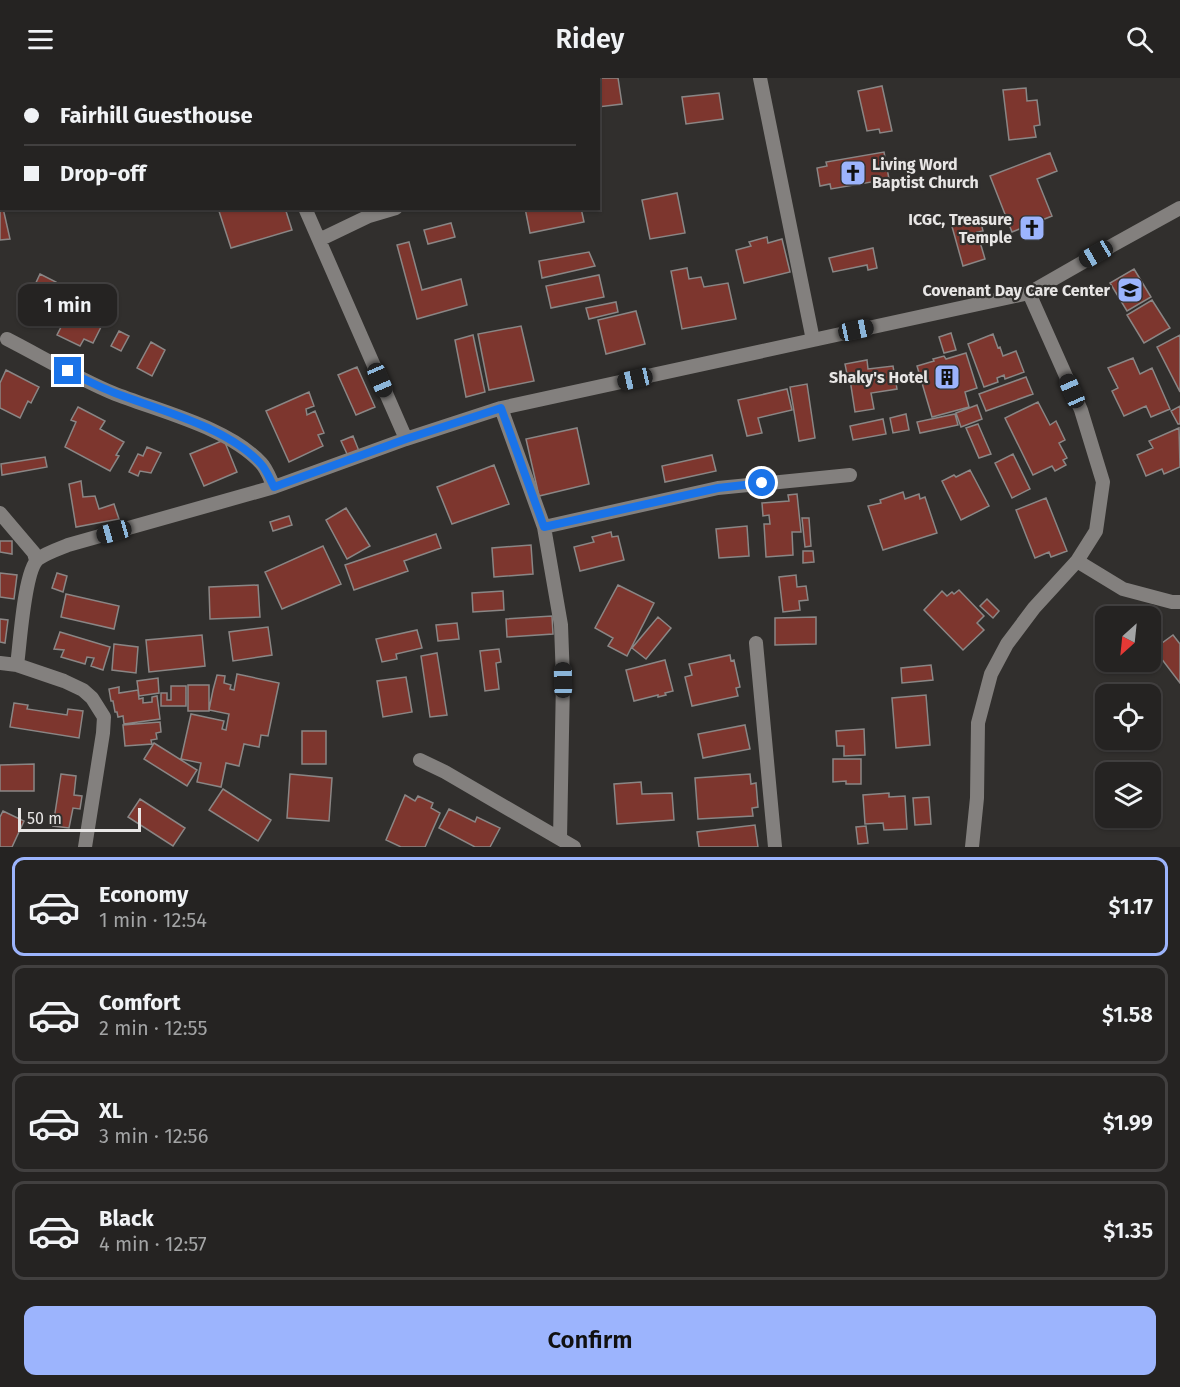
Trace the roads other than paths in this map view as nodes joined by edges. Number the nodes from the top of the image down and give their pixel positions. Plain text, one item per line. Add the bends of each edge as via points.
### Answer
1 (760, 78) edge
2 (1180, 208) edge
3 (306, 210) edge
4 (389, 210) edge
5 (319, 240) junction
6 (1029, 293) junction
7 (7, 339) dead end
8 (813, 340) junction
9 (501, 408) junction
10 (406, 439) junction
11 (850, 475) dead end
12 (274, 487) junction
13 (0, 513) edge
14 (544, 527) junction
15 (36, 561) junction
16 (1077, 561) junction
17 (1180, 602) edge
18 (756, 643) dead end
19 (0, 663) edge
20 (17, 665) junction
21 (420, 760) dead end
22 (560, 839) junction
23 (85, 847) edge
24 (574, 847) edge
25 (775, 847) edge
26 (972, 847) edge

1 - 8 street
2 - 6 street
3 - 5 street
4 - 5 street
5 - 10 street
6 - 8 street
6 - 16 street via 1081,410 1103,482 1095,531
7 - 12 street via 112,392 226,437 262,464
8 - 9 street
9 - 10 street
9 - 14 street
10 - 12 street
11 - 14 street via 718,488
12 - 15 street via 68,545
13 - 15 street via 34,553
14 - 22 street via 561,625
15 - 20 street via 25,597
16 - 17 street via 1123,589
16 - 26 street via 1034,608 991,674 978,723
18 - 25 street
19 - 20 street
20 - 23 street via 83,690 104,717
21 - 22 street
22 - 24 street

